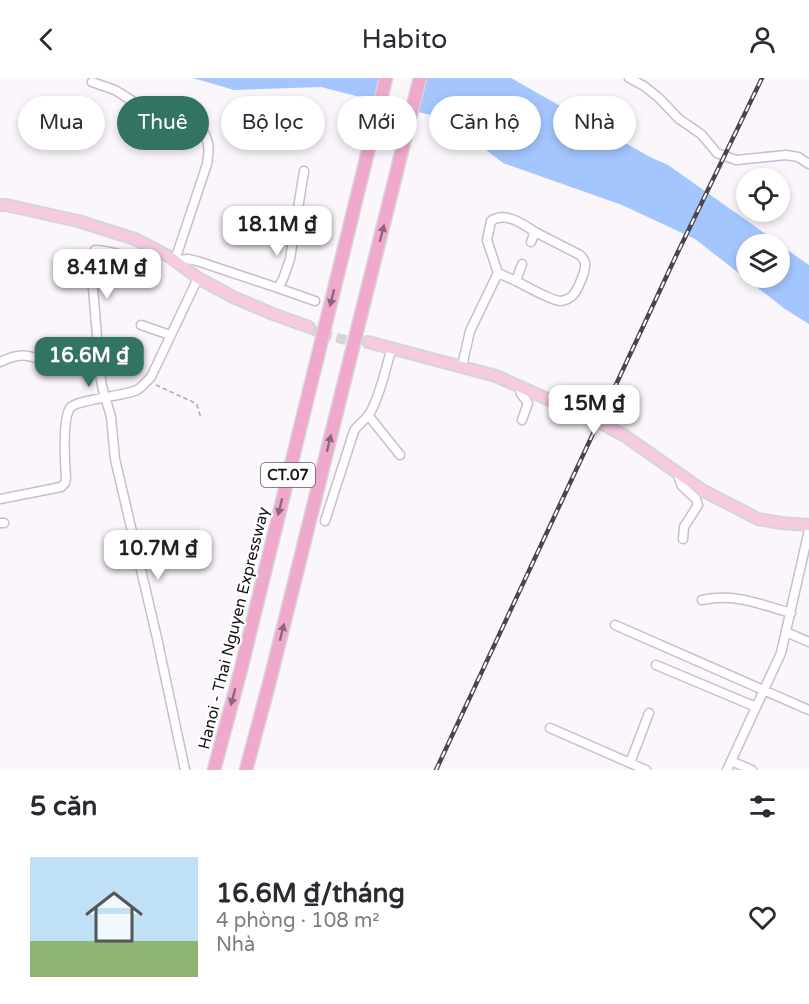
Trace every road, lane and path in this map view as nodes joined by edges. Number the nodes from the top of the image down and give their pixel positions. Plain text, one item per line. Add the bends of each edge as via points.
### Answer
1 (387, 78) edge
2 (420, 78) edge
3 (629, 78) edge
4 (92, 82) dead end
5 (809, 164) edge
6 (304, 171) dead end
7 (0, 205) edge
8 (535, 232) junction
9 (531, 242) dead end
10 (156, 250) junction
11 (175, 260) junction
12 (522, 264) dead end
13 (498, 273) junction
14 (198, 278) junction
15 (516, 280) junction
16 (278, 288) junction
17 (315, 302) dead end
18 (141, 325) dead end
19 (309, 327) tunnel mouth
20 (170, 335) junction
21 (368, 342) tunnel mouth
22 (392, 348) junction
23 (48, 361) dead end
24 (0, 362) edge
25 (462, 366) junction
26 (148, 380) junction
27 (520, 387) junction
28 (106, 398) junction
29 (369, 415) junction
30 (201, 418) dead end
31 (522, 420) dead end
32 (400, 456) dead end
33 (677, 472) junction
34 (0, 499) edge
35 (325, 521) dead end
36 (809, 525) edge
37 (809, 530) edge
38 (683, 539) dead end
39 (702, 600) dead end
40 (791, 613) junction
41 (615, 625) dead end
42 (786, 632) junction
43 (809, 642) edge
44 (656, 665) dead end
45 (764, 690) junction
46 (756, 707) junction
47 (809, 710) edge
48 (649, 713) dead end
49 (550, 728) dead end
50 (731, 761) junction
51 (630, 763) junction
52 (185, 770) edge
53 (214, 770) edge
54 (246, 770) edge
55 (646, 770) edge
56 (727, 770) edge
57 (752, 770) edge

1 -> 53 highway, Hanoi - Thai Nguyen Expressway / CT.07
54 -> 2 highway, CT.07
3 - 5 street via 659,98 717,153 736,160 786,155
4 - 11 street via 115,90 145,109 203,131 207,137 207,164
6 - 16 street via 290,259
7 - 10 main road via 78,221
8 - 9 street
8 - 13 street via 502,216 491,221 487,240
8 - 15 street via 580,255 585,272 574,295 560,301
10 - 11 main road
10 - 28 street via 135,257 94,252 97,347
11 - 14 main road
11 - 16 street via 198,261
12 - 15 street
13 - 15 street
13 - 25 street via 470,331
14 - 19 main road via 233,297
14 - 20 street
16 - 17 street
18 - 20 street
20 - 26 street
21 - 22 main road
22 - 25 main road
22 - 29 street
23 - 24 street via 20,354
25 - 27 main road
26 - 28 street via 137,390
26 - 30 path via 193,402
27 - 31 street via 520,394 528,403
27 - 33 main road via 625,436
28 - 34 street via 74,403 68,410 66,478 61,487
28 - 52 street via 115,459
29 - 32 street
29 - 35 street via 354,431
33 - 36 main road via 702,490 758,519
33 - 38 street via 682,486 698,505 684,526
37 - 40 street
39 - 40 street via 734,597
40 - 42 street
41 - 45 street
42 - 43 street
42 - 45 street
44 - 46 street
45 - 46 street
45 - 47 street
46 - 50 street
48 - 51 street
49 - 51 street
50 - 56 street
50 - 57 street
51 - 55 street

